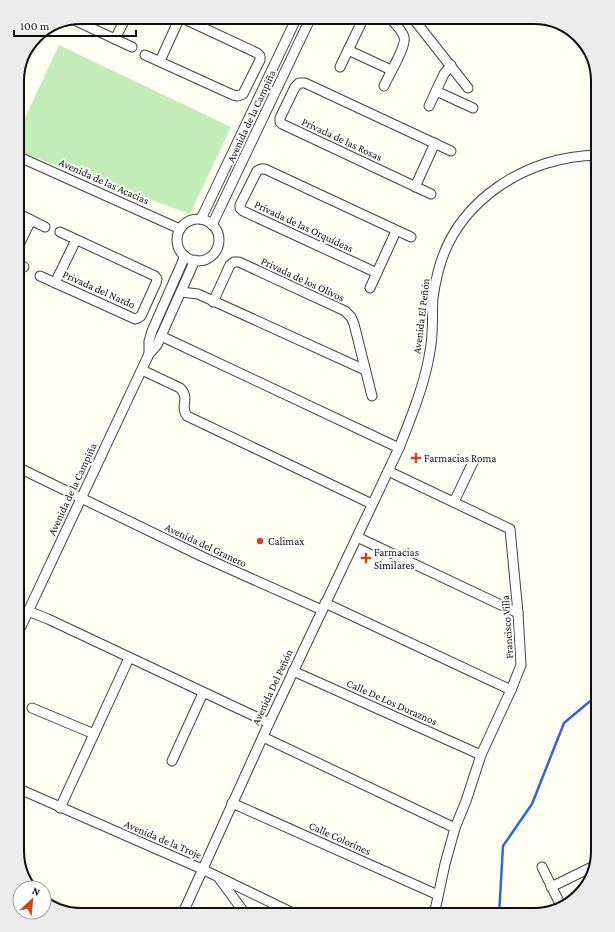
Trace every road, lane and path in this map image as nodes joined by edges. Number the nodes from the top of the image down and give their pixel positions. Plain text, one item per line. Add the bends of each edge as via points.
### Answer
1 (83, 24) edge
2 (122, 24) edge
3 (177, 24) edge
4 (195, 24) edge
5 (294, 24) edge
6 (308, 24) edge
7 (361, 24) edge
8 (396, 24) edge
9 (418, 24) edge
10 (115, 39) junction
11 (132, 47) dead end
12 (348, 50) junction
13 (145, 55) dead end
14 (160, 61) junction
15 (451, 65) junction
16 (340, 67) dead end
17 (391, 70) junction
18 (252, 76) junction
19 (264, 85) junction
20 (384, 86) dead end
21 (468, 88) dead end
22 (436, 91) junction
23 (275, 94) junction
24 (289, 101) junction
25 (429, 106) dead end
26 (473, 108) dead end
27 (244, 129) junction
28 (255, 135) junction
29 (435, 143) junction
30 (451, 150) dead end
31 (591, 155) edge
32 (24, 159) edge
33 (233, 181) junction
34 (248, 187) junction
35 (416, 187) junction
36 (431, 194) dead end
37 (24, 216) edge
38 (201, 219) junction
39 (31, 220) junction
40 (212, 225) junction
41 (45, 227) dead end
42 (180, 229) junction
43 (396, 231) junction
44 (60, 232) dead end
45 (24, 234) edge
46 (411, 237) dead end
47 (76, 240) junction
48 (185, 256) junction
49 (195, 260) junction
50 (377, 273) junction
51 (40, 276) dead end
52 (55, 283) junction
53 (185, 283) junction
54 (370, 288) dead end
55 (181, 292) junction
56 (198, 294) junction
57 (159, 295) junction
58 (213, 302) junction
59 (176, 303) junction
60 (158, 318) junction
61 (167, 322) junction
62 (161, 336) junction
63 (149, 354) junction
64 (142, 370) junction
65 (365, 370) junction
66 (372, 396) dead end
67 (399, 448) junction
68 (474, 460) dead end
69 (24, 470) edge
70 (388, 471) junction
71 (80, 498) junction
72 (454, 502) junction
73 (372, 504) junction
74 (356, 537) junction
75 (323, 607) junction
76 (28, 611) junction
77 (518, 613) junction
78 (24, 617) edge
79 (129, 658) junction
80 (293, 672) junction
81 (511, 690) junction
82 (203, 693) junction
83 (32, 708) dead end
84 (269, 723) junction
85 (94, 734) junction
86 (262, 737) junction
87 (481, 755) junction
88 (172, 761) dead end
89 (24, 791) edge
90 (232, 803) junction
91 (60, 808) junction
92 (455, 828) junction
93 (542, 867) dead end
94 (202, 869) junction
95 (588, 869) edge
96 (218, 877) junction
97 (551, 887) junction
98 (438, 895) junction
99 (559, 902) edge
100 (185, 908) edge
101 (241, 908) edge
102 (282, 908) edge
103 (435, 908) edge

1 - 10 street
2 - 10 street
3 - 14 street
4 - 18 street via 257,53 260,60
5 - 19 street, Avenida de la Campiña
6 - 23 street, Avenida de la Campiña
7 - 12 street
8 - 17 street via 405,39
9 - 15 street
10 - 11 street
12 - 16 street
12 - 17 street
13 - 14 street
14 - 18 street via 238,96 243,94
15 - 21 street
15 - 22 street
17 - 20 street
18 - 19 street
19 - 27 street, Avenida de la Campiña
22 - 25 street
22 - 26 street
23 - 24 street
23 - 28 street, Avenida de la Campiña
24 - 29 street, Privada de las Rosas via 295,87 299,83 305,83
24 - 35 street, Privada de las Rosas via 280,118 282,124
27 - 28 street
27 - 38 street, Avenida de la Campiña
28 - 33 street, Avenida de la Campiña
29 - 30 street, Privada de las Rosas
29 - 35 street
31 - 67 street, Avenida El Peñón via 568,157 520,173 476,206 460,225 448,245 439,270 433,299 428,363
32 - 42 street, Avenida de las Acacias
33 - 34 street, Privada de las Orquídeas
33 - 40 street, Avenida de la Campiña
34 - 43 street, Privada de las Orquídeas via 257,171 264,169
34 - 50 street, Privada de las Orquídeas via 240,205 243,210
35 - 36 street, Privada de las Rosas
37 - 39 street
38 - 40 street
38 - 42 street via 189,221
39 - 41 street
39 - 45 street
40 - 49 street via 218,234 217,249 210,257
42 - 48 street via 178,243
43 - 46 street, Privada de las Orquídeas
43 - 50 street
44 - 47 street
47 - 52 street, Privada del Nardo
47 - 57 street via 155,276
48 - 49 street
48 - 57 street, Avenida de la Campiña
49 - 53 street, Avenida de la Campiña
50 - 54 street
51 - 52 street, Privada del Nardo
52 - 57 street, Privada del Nardo via 134,319 141,316
53 - 55 street, Avenida de la Campiña
53 - 56 street
55 - 56 street
55 - 59 street, Avenida de la Campiña
56 - 58 street
57 - 59 street
57 - 60 street, Avenida de la Campiña
58 - 65 street
58 - 65 street, Privada de los Olivos via 230,265 239,262 345,311 354,324
59 - 61 street, Avenida de la Campiña
60 - 61 street
60 - 63 street, Avenida de la Campiña via 149,341
61 - 62 street, Avenida de la Campiña
62 - 63 street, Avenida de la Campiña
62 - 67 street
63 - 64 street, Avenida de la Campiña
64 - 71 street, Avenida de la Campiña
64 - 73 street via 185,392 184,412 187,416
65 - 66 street, Privada de los Olivos
67 - 70 street, Avenida El Peñón
68 - 72 street
69 - 71 street, Avenida del Granero
70 - 72 street, Francisco Villa
70 - 73 street, Avenida Del Peñón
71 - 75 street, Avenida del Granero via 203,558
71 - 76 street, Avenida de la Campiña
72 - 77 street, Francisco Villa via 510,529
73 - 74 street, Avenida Del Peñón
74 - 75 street, Avenida Del Peñón
74 - 77 street
75 - 80 street, Avenida Del Peñón
75 - 81 street, Avenida del Granero
76 - 78 street, Avenida de la Campiña
76 - 79 street
77 - 81 street, Francisco Villa via 521,664
79 - 82 street
79 - 85 street
80 - 84 street, Avenida Del Peñón
80 - 87 street, Calle De Los Duraznos
81 - 87 street, Francisco Villa
82 - 84 street
82 - 88 street
83 - 85 street
84 - 86 street, Avenida Del Peñón
85 - 91 street
86 - 90 street, Avenida Del Peñón
86 - 92 street
87 - 92 street, Francisco Villa
89 - 91 street, Avenida de la Troje
90 - 94 street, Avenida Del Peñón
90 - 98 street, Calle Colorines
91 - 94 street, Avenida de la Troje
92 - 98 street, Francisco Villa
93 - 97 street
94 - 96 street, Avenida de la Troje
94 - 100 street, Avenida Del Peñón
95 - 97 street
96 - 101 street
96 - 102 street, Avenida de la Troje
97 - 99 street
98 - 103 street, Francisco Villa

